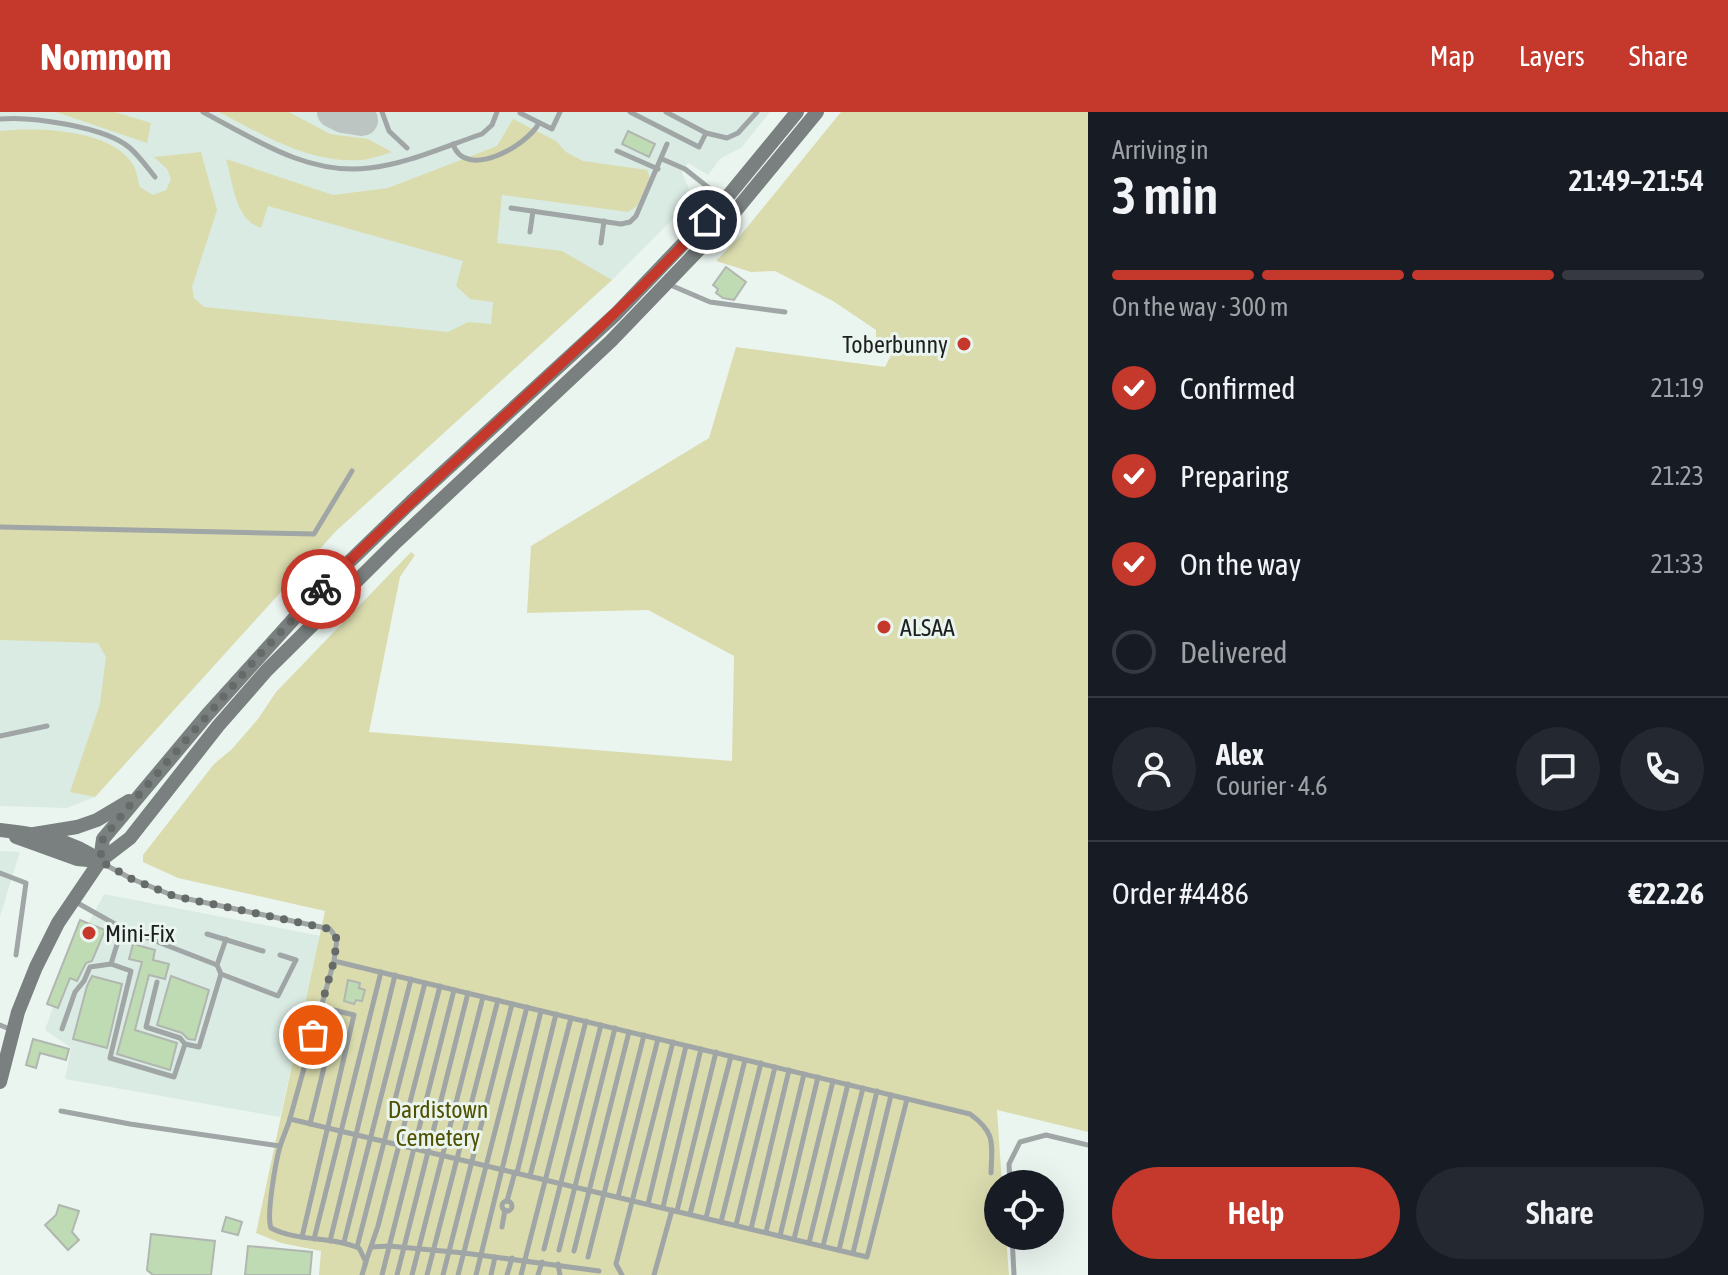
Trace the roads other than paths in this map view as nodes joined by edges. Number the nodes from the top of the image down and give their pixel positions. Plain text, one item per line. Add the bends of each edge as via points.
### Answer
1 (203, 112) edge
2 (382, 112) edge
3 (497, 112) edge
4 (560, 112) edge
5 (630, 112) edge
6 (666, 112) edge
7 (757, 112) edge
8 (797, 112) edge
9 (817, 112) edge
10 (520, 113) edge
11 (0, 119) edge
12 (539, 123) junction
13 (706, 133) junction
14 (453, 144) junction
15 (667, 144) dead end
16 (407, 148) dead end
17 (617, 151) dead end
18 (662, 159) junction
19 (658, 169) junction
20 (155, 177) dead end
21 (724, 201) junction
22 (511, 208) dead end
23 (533, 211) junction
24 (604, 221) junction
25 (530, 232) dead end
26 (601, 243) dead end
27 (667, 284) junction
28 (785, 312) dead end
29 (352, 471) dead end
30 (0, 527) edge
31 (47, 726) dead end
32 (0, 736) edge
33 (139, 794) junction
34 (0, 831) edge
35 (34, 834) junction
36 (100, 861) junction
37 (0, 873) edge
38 (73, 901) junction
39 (122, 928) junction
40 (207, 934) dead end
41 (226, 939) junction
42 (263, 951) dead end
43 (16, 955) dead end
44 (280, 955) dead end
45 (334, 961) junction
46 (111, 964) junction
47 (217, 965) junction
48 (381, 972) junction
49 (221, 974) junction
50 (395, 975) junction
51 (411, 979) junction
52 (157, 982) dead end
53 (425, 983) junction
54 (440, 986) junction
55 (454, 990) junction
56 (468, 993) junction
57 (483, 997) junction
58 (498, 1000) junction
59 (512, 1004) junction
60 (321, 1007) junction
61 (527, 1007) junction
62 (338, 1011) junction
63 (541, 1011) junction
64 (556, 1014) junction
65 (571, 1018) junction
66 (586, 1021) junction
67 (601, 1025) junction
68 (6, 1027) edge
69 (615, 1028) junction
70 (62, 1029) dead end
71 (629, 1032) junction
72 (644, 1035) junction
73 (658, 1039) junction
74 (673, 1042) junction
75 (185, 1044) junction
76 (686, 1046) junction
77 (701, 1049) junction
78 (716, 1052) junction
79 (731, 1056) junction
80 (745, 1060) junction
81 (761, 1063) junction
82 (775, 1067) junction
83 (789, 1070) junction
84 (804, 1074) junction
85 (818, 1077) junction
86 (833, 1081) junction
87 (0, 1082) edge
88 (848, 1084) junction
89 (863, 1088) junction
90 (877, 1091) junction
91 (891, 1095) junction
92 (907, 1099) junction
93 (61, 1111) dead end
94 (290, 1119) junction
95 (310, 1124) junction
96 (326, 1127) junction
97 (341, 1131) junction
98 (355, 1135) junction
99 (370, 1138) junction
100 (385, 1142) junction
101 (399, 1145) junction
102 (1088, 1145) edge
103 (280, 1146) junction
104 (414, 1149) junction
105 (428, 1152) junction
106 (443, 1155) junction
107 (458, 1159) junction
108 (473, 1163) junction
109 (487, 1166) junction
110 (502, 1169) junction
111 (991, 1170) edge
112 (1009, 1170) edge
113 (516, 1173) junction
114 (530, 1176) junction
115 (545, 1180) junction
116 (560, 1183) junction
117 (575, 1187) junction
118 (589, 1190) junction
119 (603, 1194) junction
120 (618, 1197) junction
121 (633, 1201) junction
122 (494, 1204) junction
123 (648, 1204) junction
124 (506, 1206) junction
125 (663, 1208) junction
126 (519, 1209) dead end
127 (674, 1211) junction
128 (690, 1214) junction
129 (706, 1218) junction
130 (721, 1222) junction
131 (736, 1225) junction
132 (502, 1227) dead end
133 (751, 1229) junction
134 (766, 1232) junction
135 (780, 1236) junction
136 (302, 1237) junction
137 (314, 1239) junction
138 (794, 1239) junction
139 (330, 1241) junction
140 (344, 1242) junction
141 (809, 1243) junction
142 (389, 1246) junction
143 (823, 1246) junction
144 (357, 1247) junction
145 (371, 1247) junction
146 (404, 1247) junction
147 (419, 1248) junction
148 (544, 1249) dead end
149 (559, 1250) dead end
150 (839, 1250) junction
151 (1013, 1250) edge
152 (574, 1251) dead end
153 (433, 1252) junction
154 (449, 1252) junction
155 (464, 1253) junction
156 (853, 1253) junction
157 (482, 1255) junction
158 (495, 1257) junction
159 (588, 1257) dead end
160 (512, 1258) junction
161 (525, 1260) junction
162 (542, 1262) junction
163 (365, 1264) junction
164 (558, 1264) junction
165 (599, 1271) dead end
166 (362, 1275) edge
167 (382, 1275) edge
168 (397, 1275) edge
169 (412, 1275) edge
170 (427, 1275) edge
171 (443, 1275) edge
172 (458, 1275) edge
173 (476, 1275) edge
174 (491, 1275) edge
175 (507, 1275) edge
176 (521, 1275) edge
177 (538, 1275) edge
178 (560, 1275) edge
179 (622, 1275) edge
180 (654, 1275) edge
181 (1014, 1275) edge

1 - 14 lane via 290,157 324,167 370,168
2 - 16 lane via 389,131
3 - 14 lane via 488,130
4 - 12 lane via 552,129
5 - 13 lane via 699,147
6 - 13 lane
7 - 13 lane via 732,137
8 - 21 main road
9 - 27 main road
10 - 12 lane
11 - 20 lane via 27,118 108,136 128,146
12 - 14 lane via 521,144 477,160 459,158
15 - 18 lane
17 - 19 lane
18 - 19 lane
18 - 21 lane via 685,169
19 - 24 lane via 633,219 621,224
21 - 33 main road via 616,314 317,593
22 - 23 lane
23 - 24 lane
23 - 25 lane
24 - 26 lane
27 - 28 lane via 710,302
27 - 36 main road via 267,670 130,838
29 - 30 lane via 314,534
31 - 32 lane
33 - 35 main road via 97,820
33 - 36 main road via 103,839
34 - 35 main road
34 - 36 main road via 77,859
35 - 36 main road via 83,849
36 - 38 main road
36 - 45 lane via 174,896 330,929 337,939
37 - 43 lane via 26,883
38 - 39 lane
38 - 68 main road
39 - 46 lane
39 - 47 lane
40 - 41 lane
41 - 42 lane
41 - 47 lane
44 - 49 lane via 296,960 278,996
45 - 48 lane
45 - 60 lane
46 - 70 lane via 90,967
46 - 75 lane via 131,971 110,1058 174,1077
47 - 49 lane
48 - 50 lane
48 - 97 lane
49 - 75 lane via 199,1047
50 - 51 lane
50 - 98 lane
51 - 53 lane
51 - 99 lane
52 - 75 lane via 146,1027
53 - 54 lane
53 - 100 lane
54 - 55 lane
54 - 101 lane
55 - 56 lane
55 - 104 lane
56 - 57 lane
56 - 105 lane
57 - 58 lane
57 - 106 lane
58 - 59 lane
58 - 107 lane
59 - 61 lane
59 - 108 lane
60 - 62 lane
60 - 94 lane
61 - 63 lane
61 - 109 lane
62 - 95 lane
62 - 96 lane via 354,1015
63 - 64 lane
63 - 110 lane
64 - 65 lane
64 - 113 lane
65 - 66 lane
65 - 114 lane
66 - 67 lane
66 - 115 lane
67 - 69 lane
67 - 116 lane
68 - 87 main road
69 - 71 lane
69 - 117 lane
71 - 72 lane
71 - 118 lane
72 - 73 lane
72 - 119 lane
73 - 74 lane
73 - 120 lane
74 - 76 lane
74 - 121 lane
76 - 77 lane
76 - 123 lane
77 - 78 lane
77 - 125 lane
78 - 79 lane
78 - 127 lane
79 - 80 lane
79 - 128 lane
80 - 81 lane
80 - 129 lane
81 - 82 lane
81 - 130 lane
82 - 83 lane
82 - 131 lane
83 - 84 lane
83 - 133 lane
84 - 85 lane
84 - 134 lane
85 - 86 lane
85 - 135 lane
86 - 88 lane
86 - 138 lane
88 - 89 lane
88 - 141 lane
89 - 90 lane
89 - 143 lane
90 - 91 lane
90 - 150 lane
91 - 92 lane
91 - 156 lane
92 - 111 lane via 970,1114 986,1125 992,1137
92 - 156 lane via 867,1257
93 - 103 lane
94 - 95 lane
94 - 103 lane
95 - 96 lane
96 - 97 lane
96 - 136 lane
97 - 98 lane
97 - 137 lane
98 - 99 lane
98 - 139 lane
99 - 100 lane
99 - 140 lane
100 - 101 lane
100 - 144 lane
101 - 104 lane
101 - 145 lane
102 - 112 lane via 1046,1135 1020,1142
103 - 136 lane via 269,1221 283,1234
104 - 105 lane
104 - 142 lane
105 - 106 lane
105 - 146 lane
106 - 107 lane
106 - 147 lane
107 - 108 lane
107 - 153 lane
108 - 109 lane
108 - 154 lane
109 - 110 lane
109 - 155 lane
110 - 113 lane
110 - 122 lane
113 - 114 lane
113 - 124 lane
114 - 115 lane
115 - 116 lane
115 - 161 lane
116 - 117 lane
116 - 148 lane
117 - 118 lane
117 - 149 lane
118 - 119 lane
118 - 152 lane
119 - 120 lane
119 - 159 lane
120 - 121 lane
121 - 123 lane
121 - 179 lane via 616,1264
122 - 124 lane
122 - 157 lane
123 - 125 lane
124 - 126 lane
124 - 132 lane
125 - 127 lane
127 - 128 lane
127 - 180 lane
128 - 129 lane
129 - 130 lane
130 - 131 lane
131 - 133 lane
133 - 134 lane
134 - 135 lane
135 - 138 lane
136 - 137 lane
137 - 139 lane
138 - 141 lane
139 - 140 lane
140 - 144 lane
141 - 143 lane
142 - 145 lane
142 - 146 lane
142 - 167 lane
143 - 150 lane
144 - 163 lane
145 - 163 lane
146 - 147 lane
146 - 168 lane
147 - 153 lane
147 - 169 lane
150 - 156 lane
151 - 181 lane
153 - 154 lane
153 - 170 lane
154 - 155 lane
154 - 171 lane
155 - 157 lane
155 - 172 lane
157 - 158 lane
157 - 173 lane
158 - 160 lane
158 - 174 lane
160 - 161 lane
160 - 175 lane
161 - 162 lane
161 - 176 lane
162 - 164 lane
162 - 177 lane
163 - 166 lane
164 - 165 lane
164 - 178 lane

